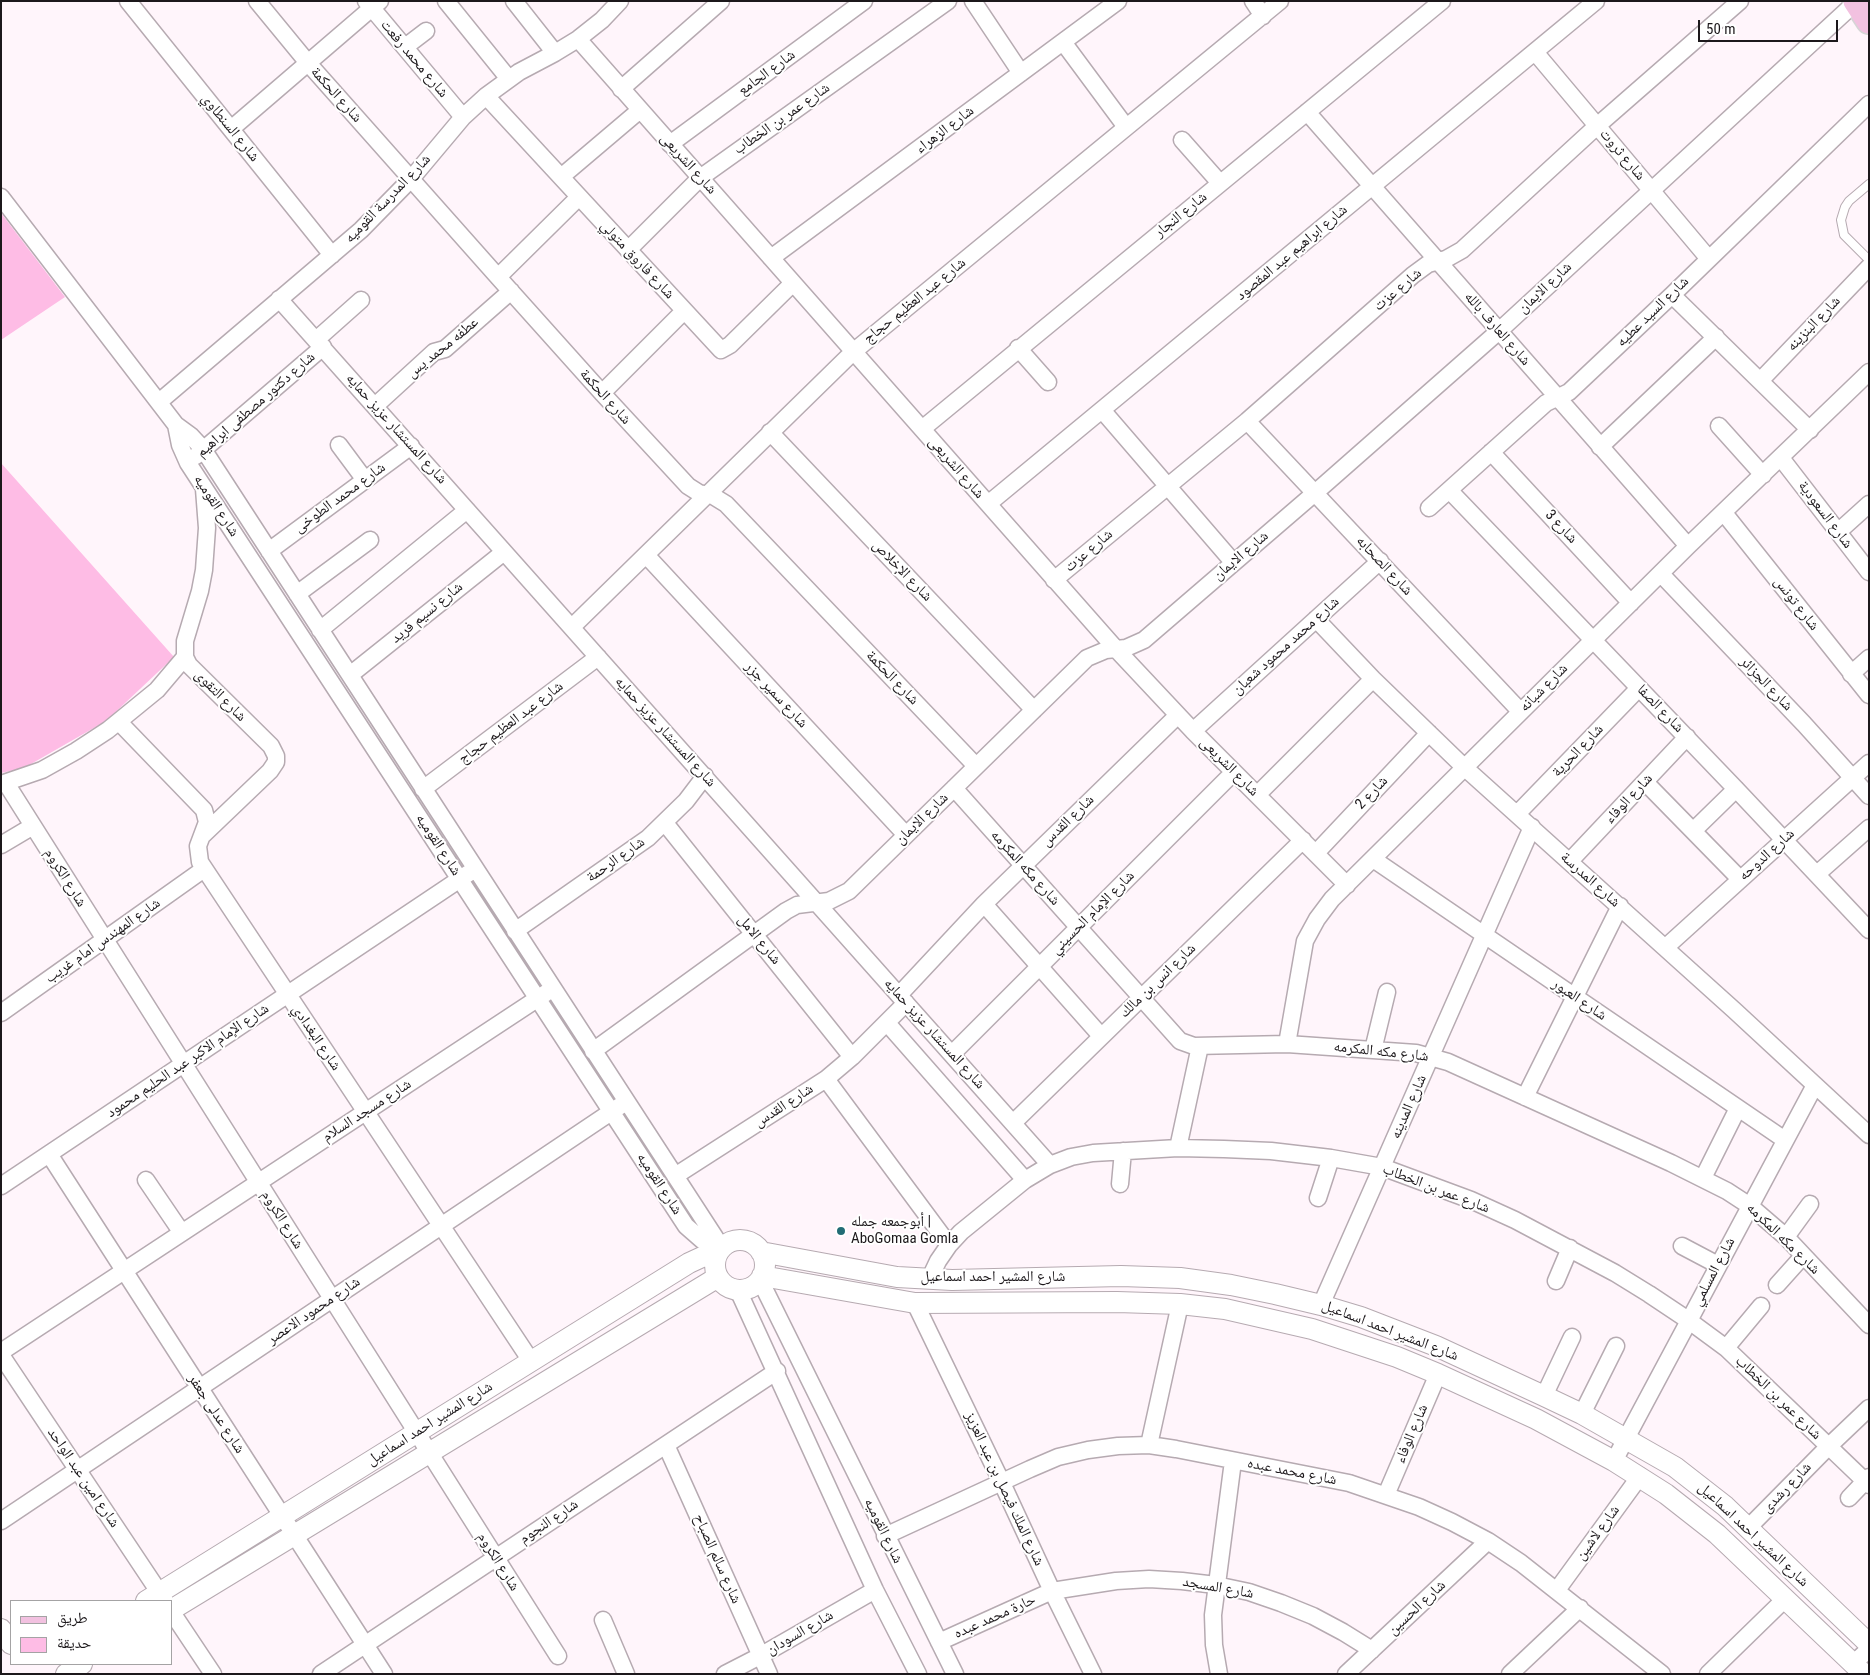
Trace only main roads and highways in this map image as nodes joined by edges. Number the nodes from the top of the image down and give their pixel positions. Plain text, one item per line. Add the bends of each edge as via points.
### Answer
1 (1856, 1) edge
2 (1869, 21) edge

1 - 2 main road

